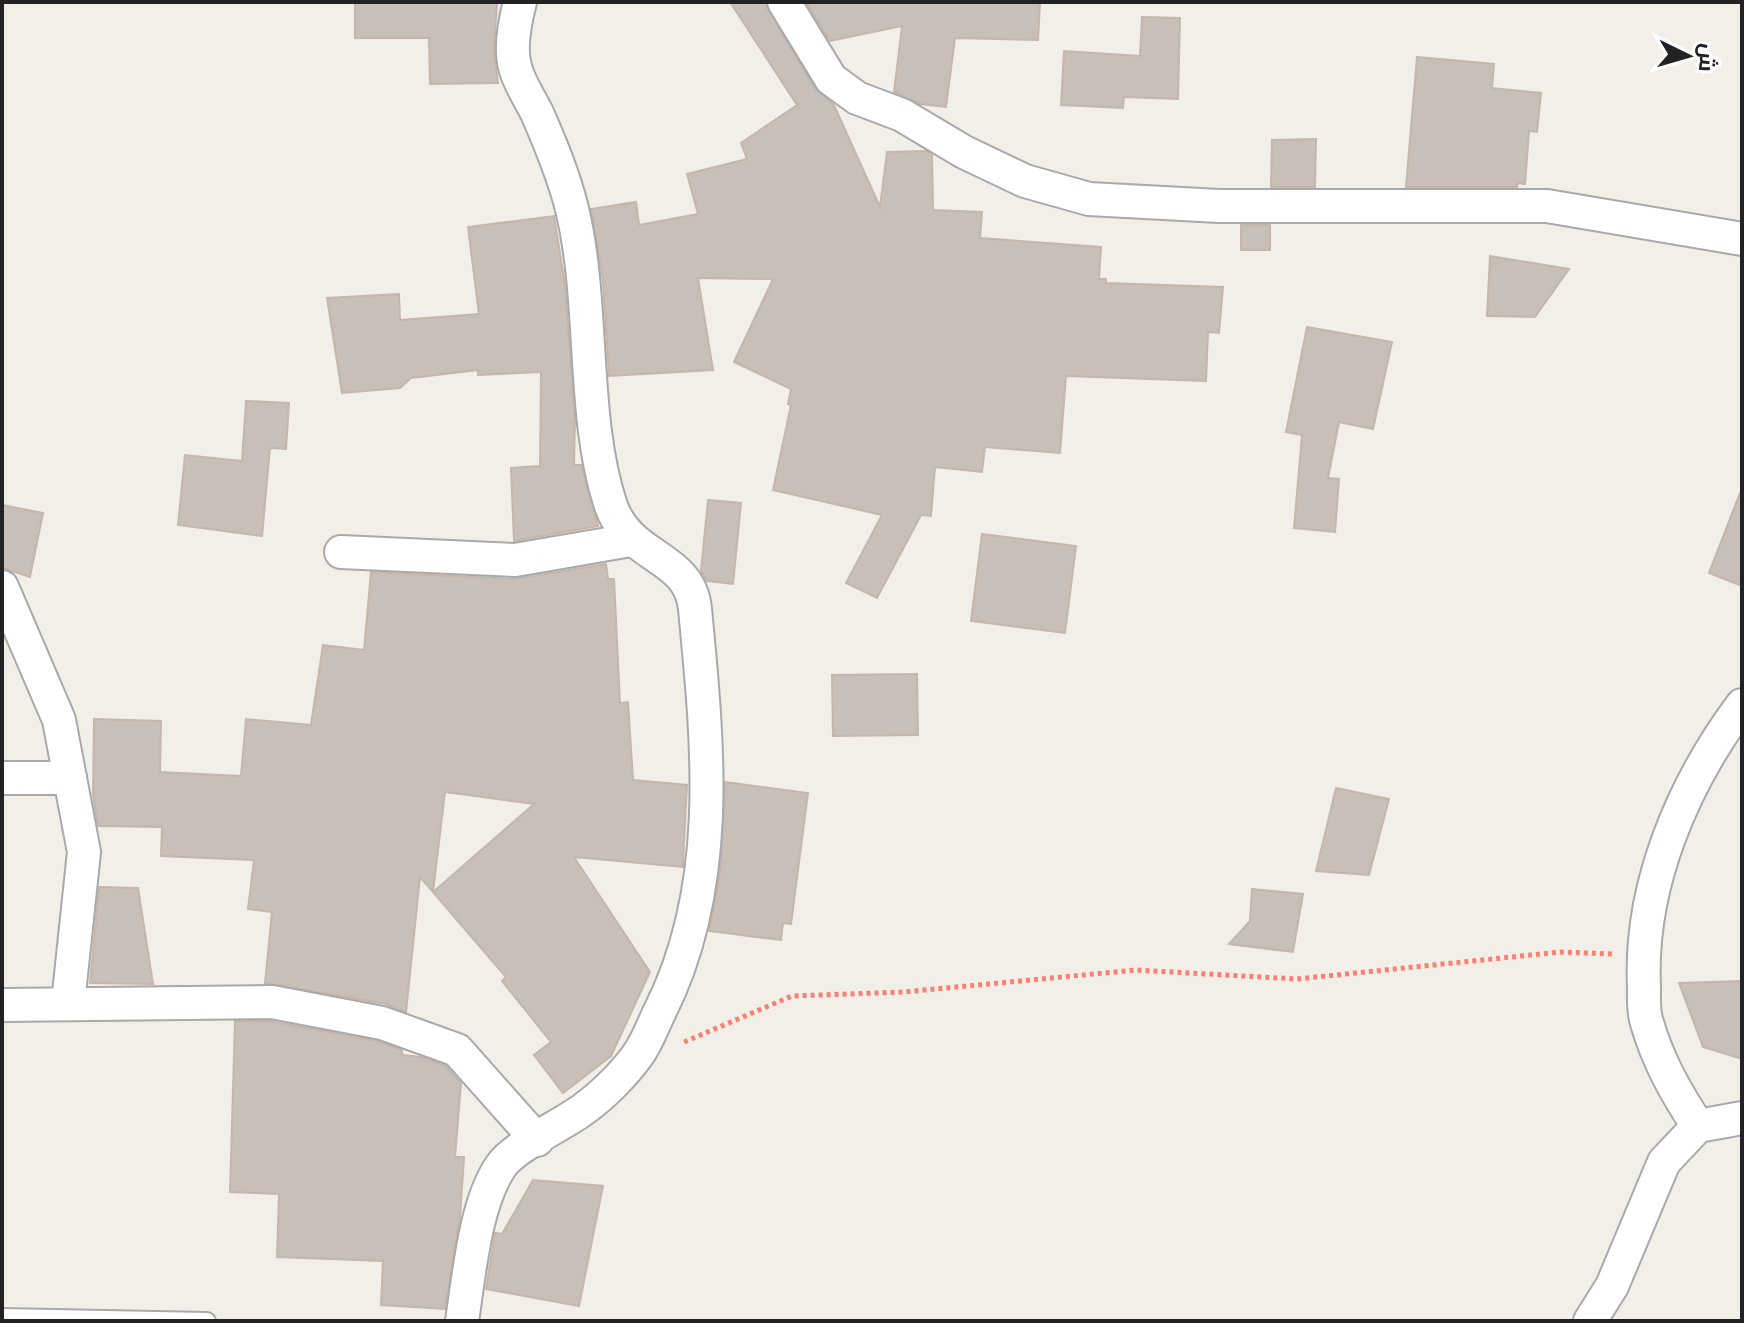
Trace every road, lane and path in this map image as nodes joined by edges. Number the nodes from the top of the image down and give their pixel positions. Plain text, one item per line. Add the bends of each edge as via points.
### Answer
1 (520, 2) edge
2 (784, 2) edge
3 (1742, 239) edge
4 (631, 540) junction
5 (341, 552) dead end
6 (2, 587) edge
7 (1742, 705) edge
8 (2, 778) edge
9 (70, 778) junction
10 (1642, 955) junction
11 (68, 1003) junction
12 (2, 1005) edge
13 (637, 1056) junction
14 (1742, 1118) edge
15 (1698, 1126) junction
16 (537, 1140) junction
17 (2, 1317) edge
18 (207, 1321) edge
19 (462, 1321) edge
20 (1590, 1321) edge

1 - 4 street via 514,66 555,153 572,211 584,280 600,462 611,505
2 - 3 street via 831,79 857,98 902,115 1025,181 1089,199 1219,206 1547,206
4 - 5 street via 515,560
4 - 13 street via 667,561 683,577 695,602 707,820 698,904 681,970
6 - 9 street via 59,720
7 - 10 street via 1715,741 1675,824 1658,867
8 - 9 street
9 - 11 street via 84,852
10 - 13 path via 1560,952 1297,979 1136,970 903,992 792,996
10 - 15 street via 1646,1020 1667,1079
11 - 12 street
11 - 16 street via 272,1002 382,1023 457,1050
13 - 16 street via 586,1108
14 - 15 street
15 - 20 street via 1664,1162 1612,1286
16 - 19 street via 502,1163 484,1203
17 - 18 lane

